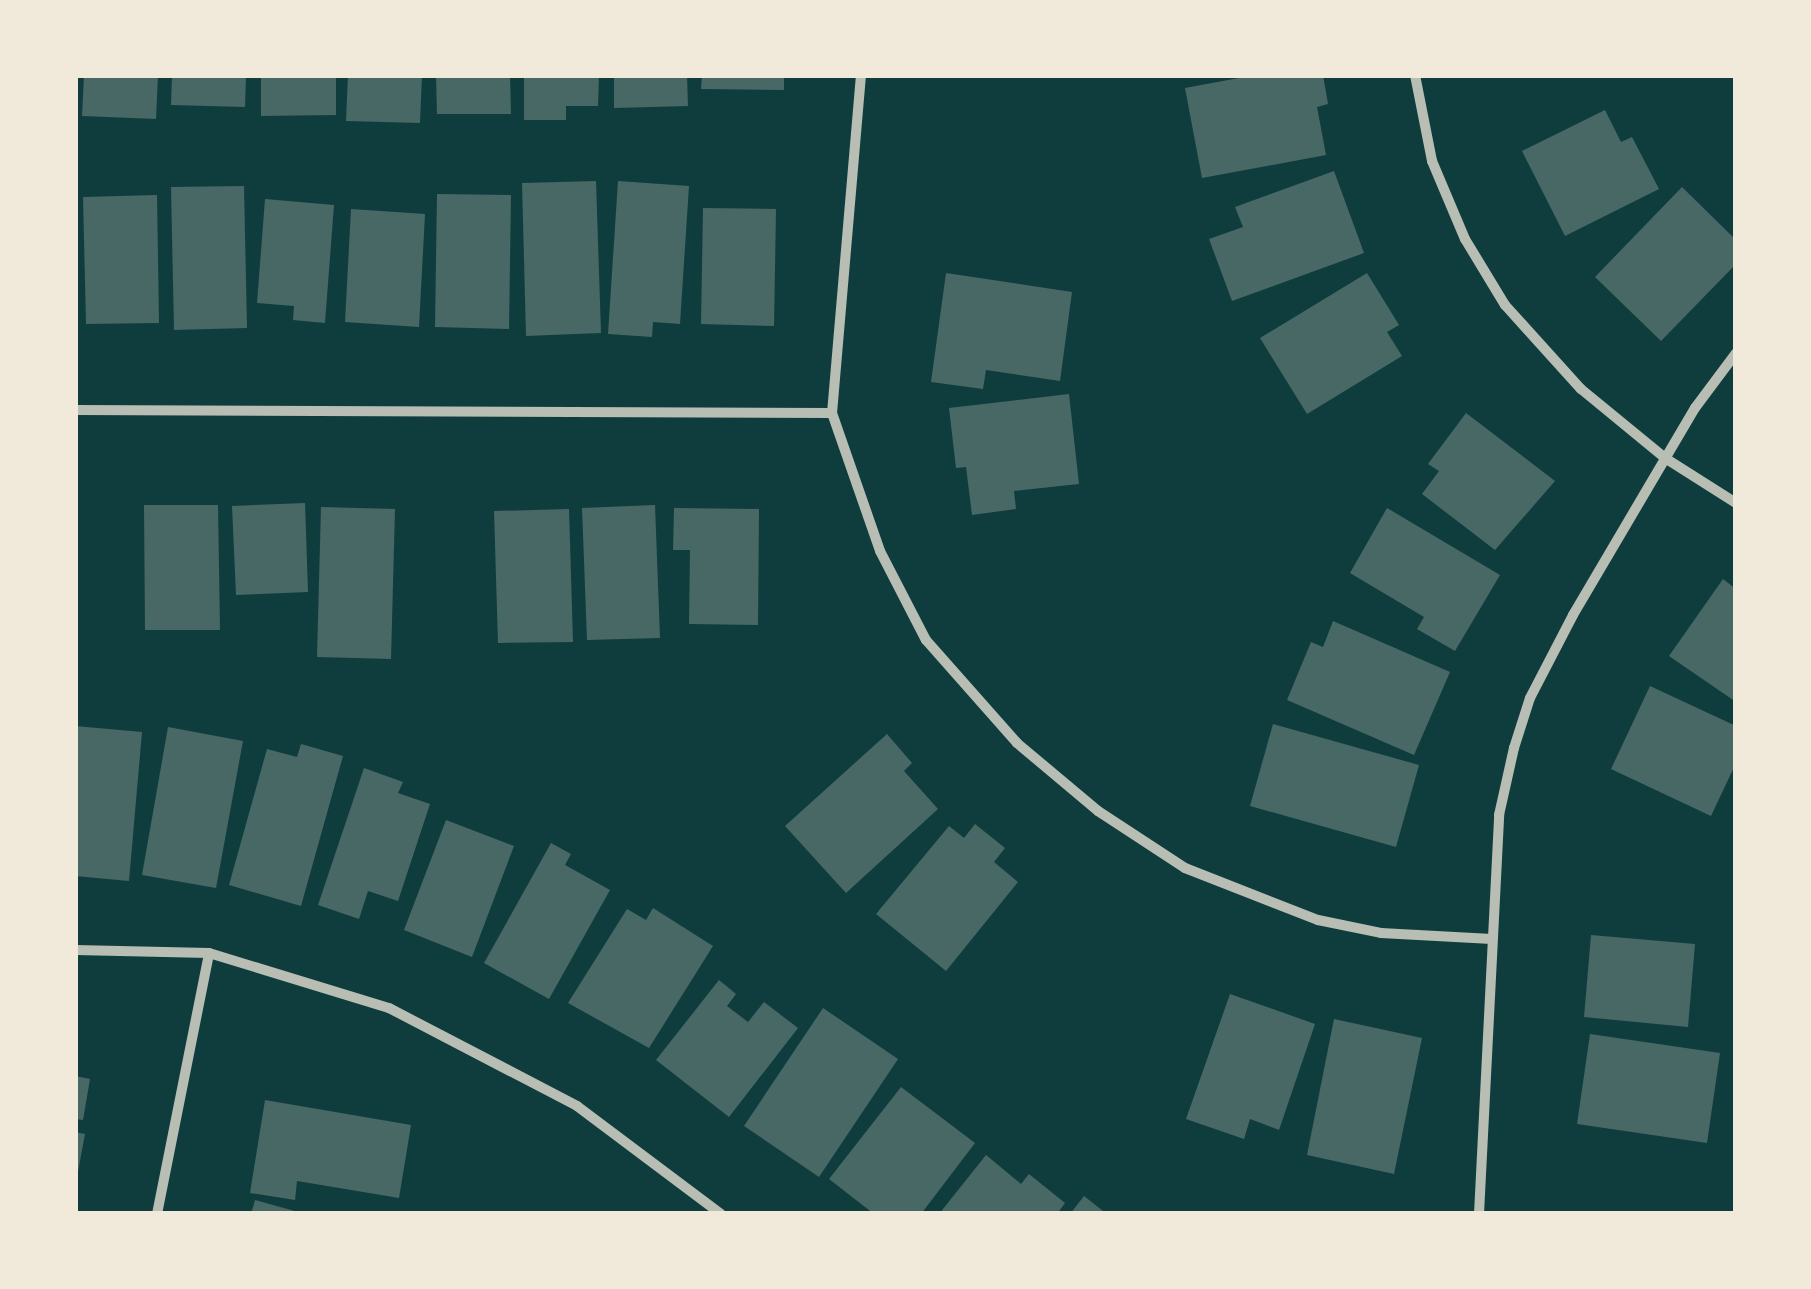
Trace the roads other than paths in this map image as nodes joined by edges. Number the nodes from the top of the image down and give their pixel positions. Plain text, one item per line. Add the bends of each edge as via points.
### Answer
1 (861, 75) edge
2 (1415, 75) edge
3 (1736, 353) edge
4 (75, 410) edge
5 (832, 413) junction
6 (1664, 458) junction
7 (1736, 503) edge
8 (1492, 940) junction
9 (75, 950) edge
10 (209, 954) junction
11 (156, 1214) edge
12 (722, 1214) edge
13 (1479, 1214) edge

1 - 5 street
2 - 6 street via 1432,161 1465,239 1505,305 1581,389
3 - 6 street
4 - 5 street
5 - 8 street via 880,551 926,640 1017,743 1098,811 1185,868 1251,898 1381,932
6 - 7 street
6 - 8 street via 1530,698 1499,816
8 - 13 street
9 - 10 street
10 - 11 street
10 - 12 street via 389,1008 577,1106

